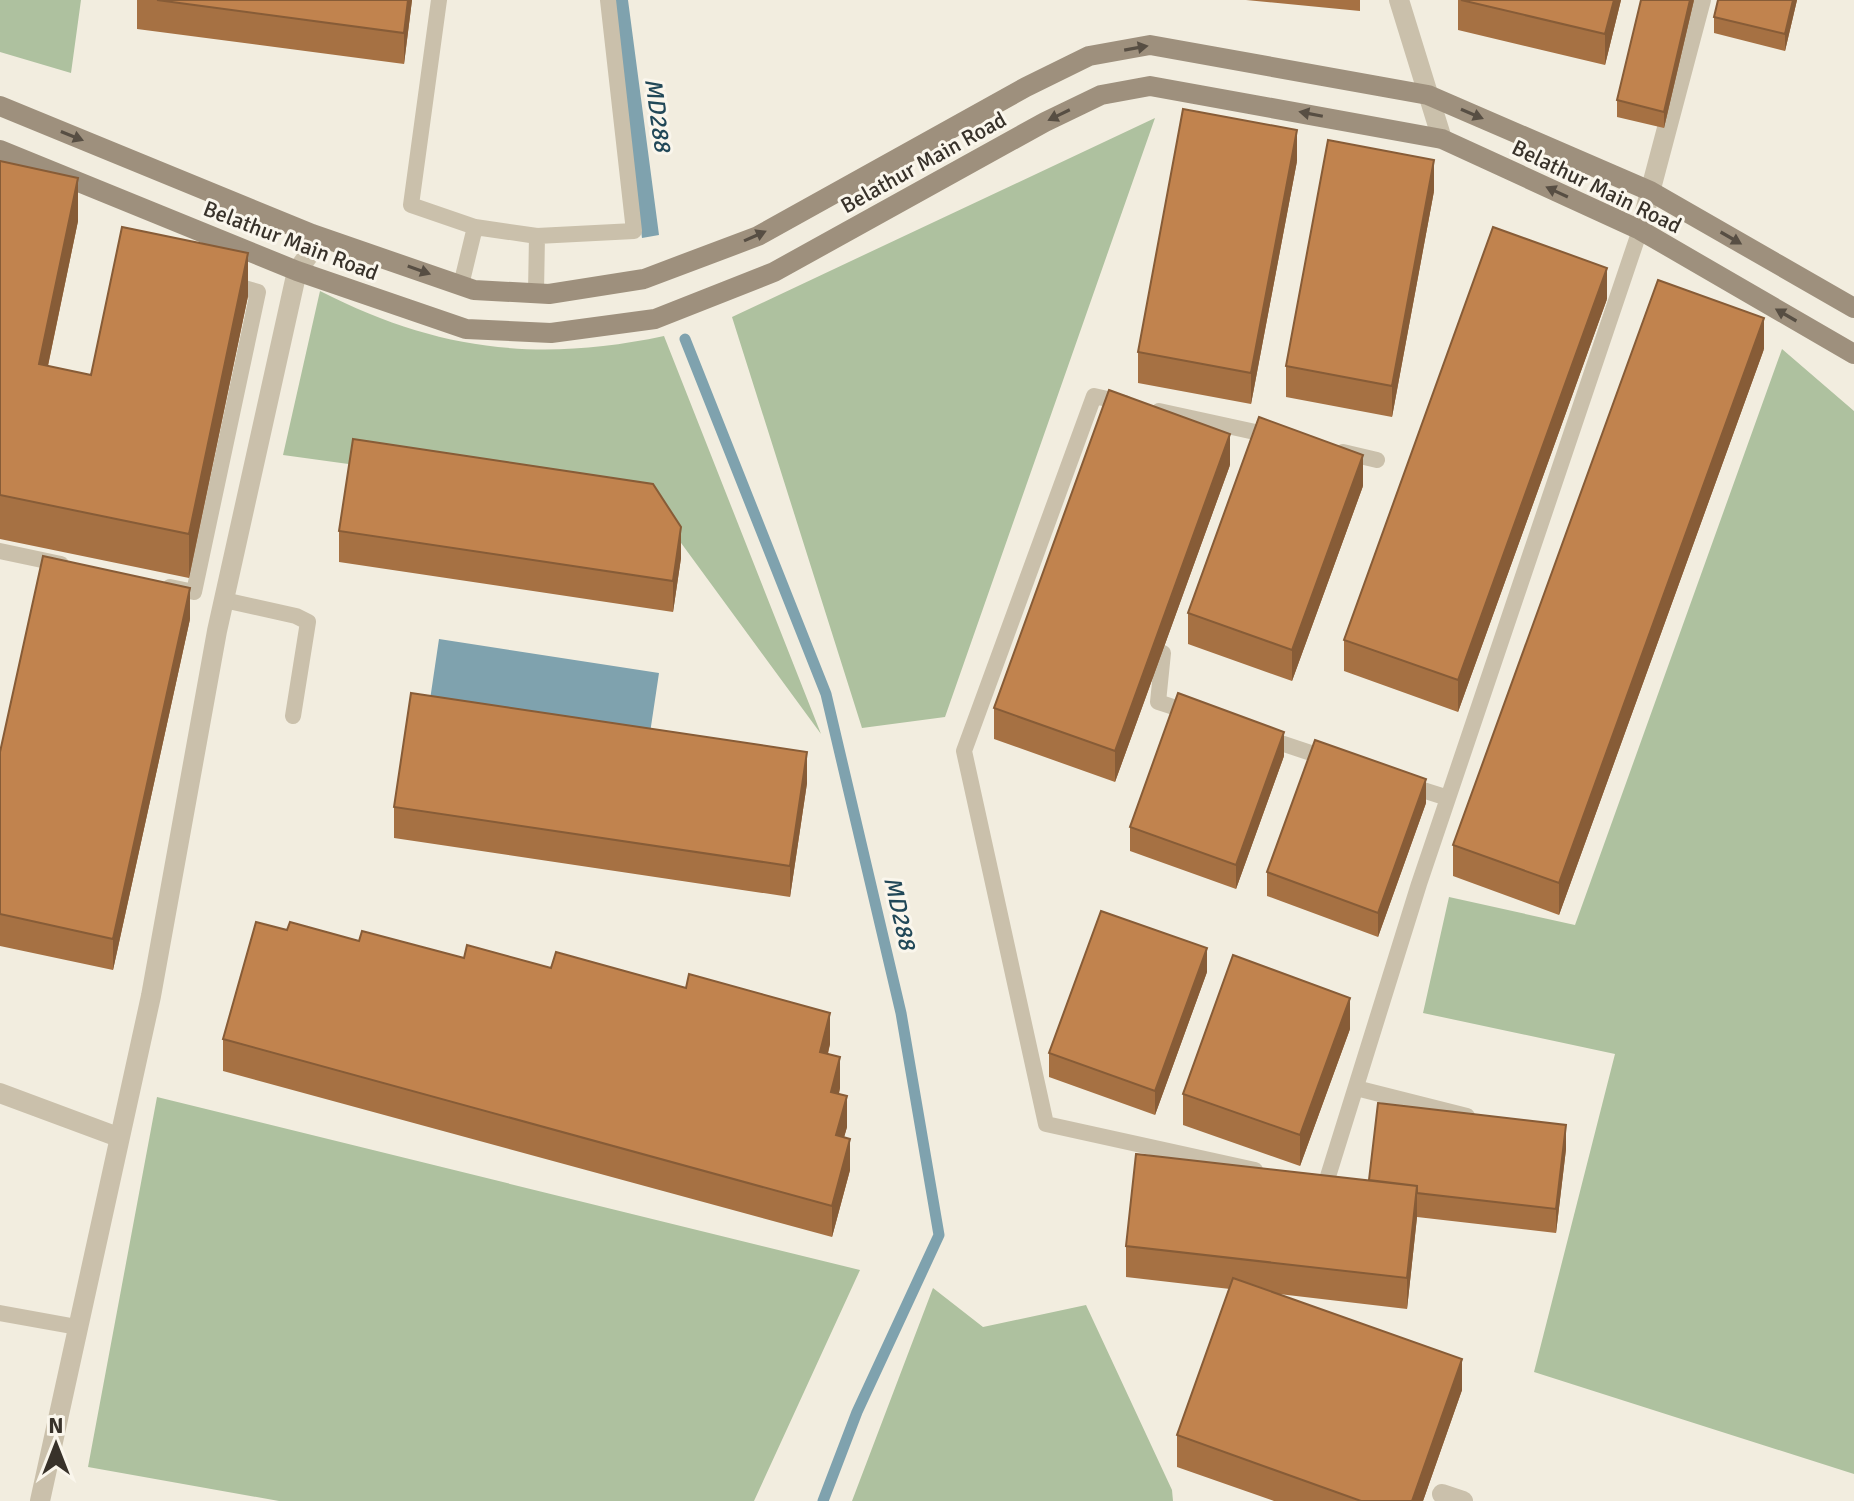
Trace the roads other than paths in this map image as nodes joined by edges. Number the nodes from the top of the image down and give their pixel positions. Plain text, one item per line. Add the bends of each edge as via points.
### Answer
1 (439, 0) edge
2 (608, 0) edge
3 (1399, 0) edge
4 (1701, 0) edge
5 (1428, 95) junction
6 (0, 106) edge
7 (1442, 139) junction
8 (0, 150) edge
9 (1650, 191) junction
10 (475, 227) junction
11 (1640, 230) junction
12 (537, 236) junction
13 (321, 238) junction
14 (297, 271) junction
15 (216, 280) edge
16 (461, 285) junction
17 (536, 292) junction
18 (1854, 308) edge
19 (1854, 354) edge
20 (1288, 440) edge
21 (1332, 450) edge
22 (1377, 460) dead end
23 (0, 551) edge
24 (75, 567) edge
25 (149, 582) edge
26 (224, 600) junction
27 (1163, 653) edge
28 (293, 716) dead end
29 (1202, 716) edge
30 (1245, 731) edge
31 (1346, 765) edge
32 (1390, 779) edge
33 (1448, 798) junction
34 (1356, 1088) junction
35 (0, 1093) edge
36 (1479, 1119) edge
37 (118, 1137) junction
38 (0, 1313) edge
39 (77, 1327) junction
40 (1442, 1494) dead end
41 (40, 1501) edge
42 (1463, 1501) edge

1 - 10 lane via 411,205
2 - 12 lane via 634,231
3 - 5 street
4 - 9 street
5 - 7 street
5 -> 9 street, Belathur Main Road
17 -> 5 street, Belathur Main Road via 649,277 758,236 1089,56 1150,45
6 -> 13 street, Belathur Main Road
11 -> 7 street, Belathur Main Road
7 -> 14 street, Belathur Main Road via 1150,86 1101,95 774,272 655,319 551,333 466,329
8 - 14 street, Belathur Main Road via 183,233
9 - 11 street
9 -> 18 street, Belathur Main Road
10 - 12 lane
10 - 16 lane
19 -> 11 street, Belathur Main Road
11 - 33 lane
12 - 17 lane
13 - 14 street
13 -> 16 street, Belathur Main Road
14 - 26 street
15 - 25 lane via 258,292 194,592
16 - 17 street, Belathur Main Road
20 - 34 lane via 1094,396 964,751 1046,1124 1325,1186
21 - 22 lane
23 - 24 lane
26 - 28 lane via 308,622
26 - 37 street via 151,996
27 - 29 lane via 1158,702
30 - 31 lane
32 - 33 lane
33 - 34 lane
34 - 36 lane
35 - 37 street
37 - 39 street
38 - 39 lane
39 - 41 street
40 - 42 street

